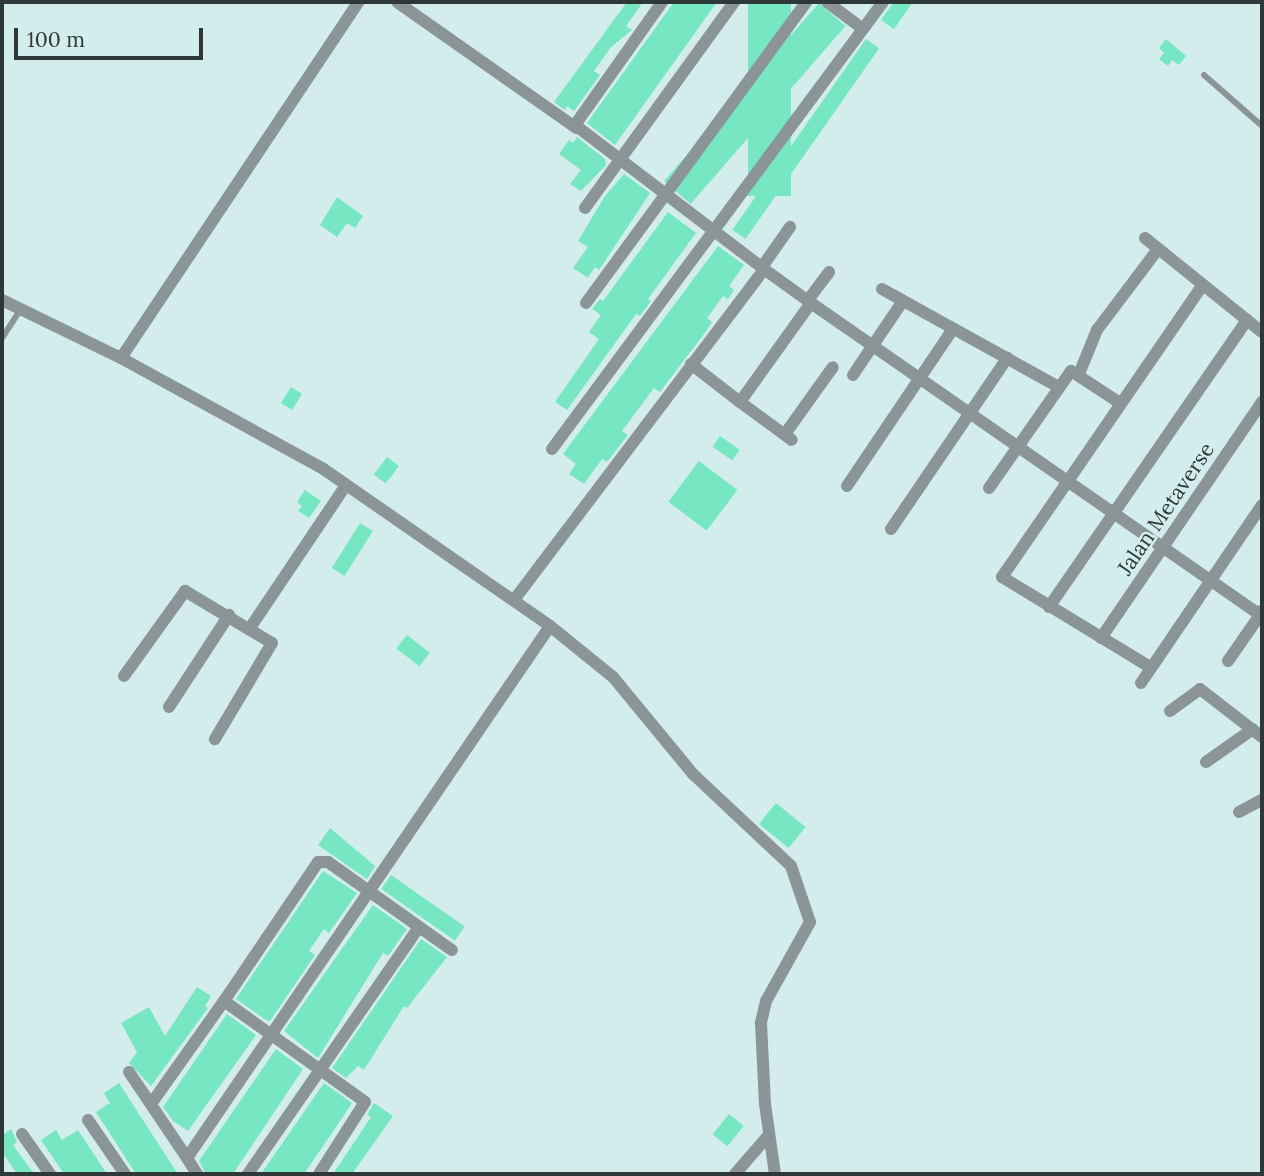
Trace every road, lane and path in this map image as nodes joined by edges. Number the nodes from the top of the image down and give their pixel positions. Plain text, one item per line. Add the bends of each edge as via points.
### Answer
1 (358, 2) edge
2 (397, 2) edge
3 (662, 2) edge
4 (734, 2) edge
5 (806, 2) edge
6 (827, 2) edge
7 (883, 2) edge
8 (863, 29) junction
9 (1204, 75) dead end
10 (1262, 126) edge
11 (577, 129) junction
12 (620, 162) junction
13 (667, 196) junction
14 (585, 208) dead end
15 (790, 228) dead end
16 (715, 231) junction
17 (1145, 238) dead end
18 (1158, 248) junction
19 (763, 268) junction
20 (829, 272) dead end
21 (1203, 285) junction
22 (882, 289) dead end
23 (2, 300) edge
24 (810, 301) junction
25 (903, 301) junction
26 (586, 303) dead end
27 (20, 310) junction
28 (1247, 320) junction
29 (953, 328) junction
30 (1262, 332) edge
31 (2, 338) edge
32 (873, 346) junction
33 (121, 358) junction
34 (1007, 358) junction
35 (691, 364) junction
36 (833, 367) dead end
37 (853, 374) dead end
38 (1079, 374) junction
39 (920, 379) junction
40 (1059, 387) junction
41 (740, 402) junction
42 (1262, 402) edge
43 (1120, 403) junction
44 (969, 413) junction
45 (1017, 447) junction
46 (552, 449) dead end
47 (1066, 481) junction
48 (346, 485) junction
49 (847, 486) dead end
50 (989, 488) dead end
51 (1262, 505) edge
52 (1115, 514) junction
53 (891, 529) dead end
54 (1164, 547) junction
55 (1210, 579) junction
56 (514, 600) junction
57 (1049, 607) junction
58 (1262, 612) edge
59 (229, 615) junction
60 (550, 626) junction
61 (250, 628) junction
62 (1101, 638) junction
63 (1228, 661) dead end
64 (1150, 667) junction
65 (124, 676) dead end
66 (1141, 683) dead end
67 (169, 707) dead end
68 (1170, 711) dead end
69 (1258, 733) edge
70 (215, 739) dead end
71 (1206, 762) dead end
72 (1262, 800) edge
73 (1239, 812) dead end
74 (368, 892) junction
75 (419, 927) junction
76 (452, 950) dead end
77 (224, 1000) junction
78 (272, 1035) junction
79 (321, 1068) junction
80 (129, 1072) dead end
81 (151, 1104) junction
82 (88, 1120) dead end
83 (22, 1134) dead end
84 (768, 1136) junction
85 (187, 1158) junction
86 (50, 1174) edge
87 (125, 1174) edge
88 (197, 1174) edge
89 (248, 1174) edge
90 (319, 1174) edge
91 (735, 1174) edge
92 (775, 1174) edge

1 - 33 street
2 - 11 street
3 - 11 street
4 - 12 street
5 - 13 street
6 - 8 street
7 - 8 street
8 - 16 street
9 - 10 lane
11 - 12 street
12 - 13 street
12 - 14 street
13 - 16 street
13 - 26 street
15 - 19 street
16 - 19 street
16 - 46 street
17 - 18 street
18 - 21 street
18 - 38 street via 1097,330
19 - 24 street
19 - 35 street
20 - 24 street
21 - 28 street
21 - 43 street
22 - 25 street
23 - 27 street
24 - 32 street
24 - 41 street
25 - 29 street
25 - 32 street
27 - 31 lane
27 - 33 street
28 - 30 street
28 - 52 street
29 - 34 street
29 - 39 street
32 - 37 street
32 - 39 street
33 - 48 street
34 - 40 street
34 - 44 street
35 - 41 street
35 - 56 street
36 - 41 street via 788,437
38 - 40 street via 1071,371
38 - 43 street
39 - 44 street
39 - 49 street
40 - 45 street
42 - 54 street, Jalan Metaverse
43 - 47 street
44 - 45 street
44 - 53 street
45 - 47 street
45 - 50 street
47 - 52 street
47 - 57 street via 1002,577
48 - 56 street
48 - 61 street
51 - 55 street
52 - 54 street
52 - 57 street
54 - 55 street
54 - 62 street, Jalan Metaverse
55 - 58 street
55 - 64 street
56 - 60 street
57 - 62 street
58 - 63 street
59 - 61 street
59 - 65 street via 185,591
59 - 67 street
60 - 74 street
60 - 84 street via 613,677 693,774 791,866 796,877 810,922 766,1001 761,1023
61 - 70 street via 273,648
62 - 64 street
64 - 66 street
68 - 69 street via 1200,690
69 - 71 street
72 - 73 street
74 - 75 street
74 - 77 street via 328,862 318,862
74 - 78 street
75 - 76 street
75 - 79 street
77 - 78 street
77 - 81 street
78 - 79 street
78 - 85 street
79 - 89 street
79 - 90 street via 365,1102
80 - 81 street
81 - 85 street
82 - 87 street
83 - 86 street
84 - 91 street
84 - 92 street
85 - 88 street

